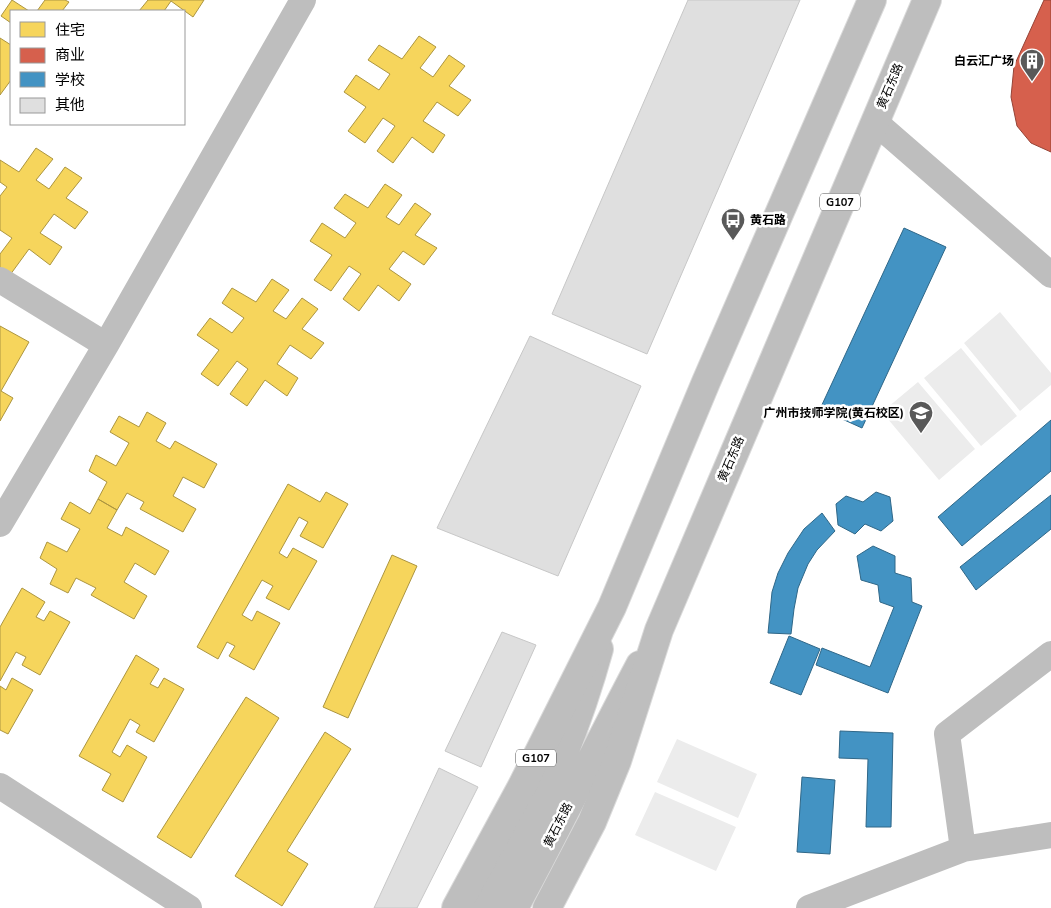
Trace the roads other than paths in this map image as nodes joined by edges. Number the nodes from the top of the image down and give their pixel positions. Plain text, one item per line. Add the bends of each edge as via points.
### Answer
1 (303, 0) edge
2 (872, 0) edge
3 (927, 0) edge
4 (875, 122) junction
5 (1051, 275) edge
6 (0, 280) edge
7 (106, 345) junction
8 (0, 524) edge
9 (612, 606) junction
10 (659, 630) junction
11 (1051, 654) edge
12 (0, 786) edge
13 (1051, 835) edge
14 (963, 849) junction
15 (189, 908) edge
16 (456, 908) edge
17 (485, 908) edge
18 (514, 908) edge
19 (546, 908) edge
20 (809, 908) edge

1 - 7 street
2 - 9 main road, 黄石东路 / G107
3 - 4 main road, 黄石东路 / G107
4 - 5 street
4 - 10 main road, 黄石东路 / G107
6 - 7 street
7 - 8 street
9 - 16 main road, G107 via 521,788
9 - 17 main road, 黄石东路 via 591,678 558,769 532,824
10 - 18 main road, 黄石东路
10 - 19 main road, G107 via 618,761 592,822
11 - 14 street via 947,734
12 - 15 street
13 - 14 street
14 - 20 street

